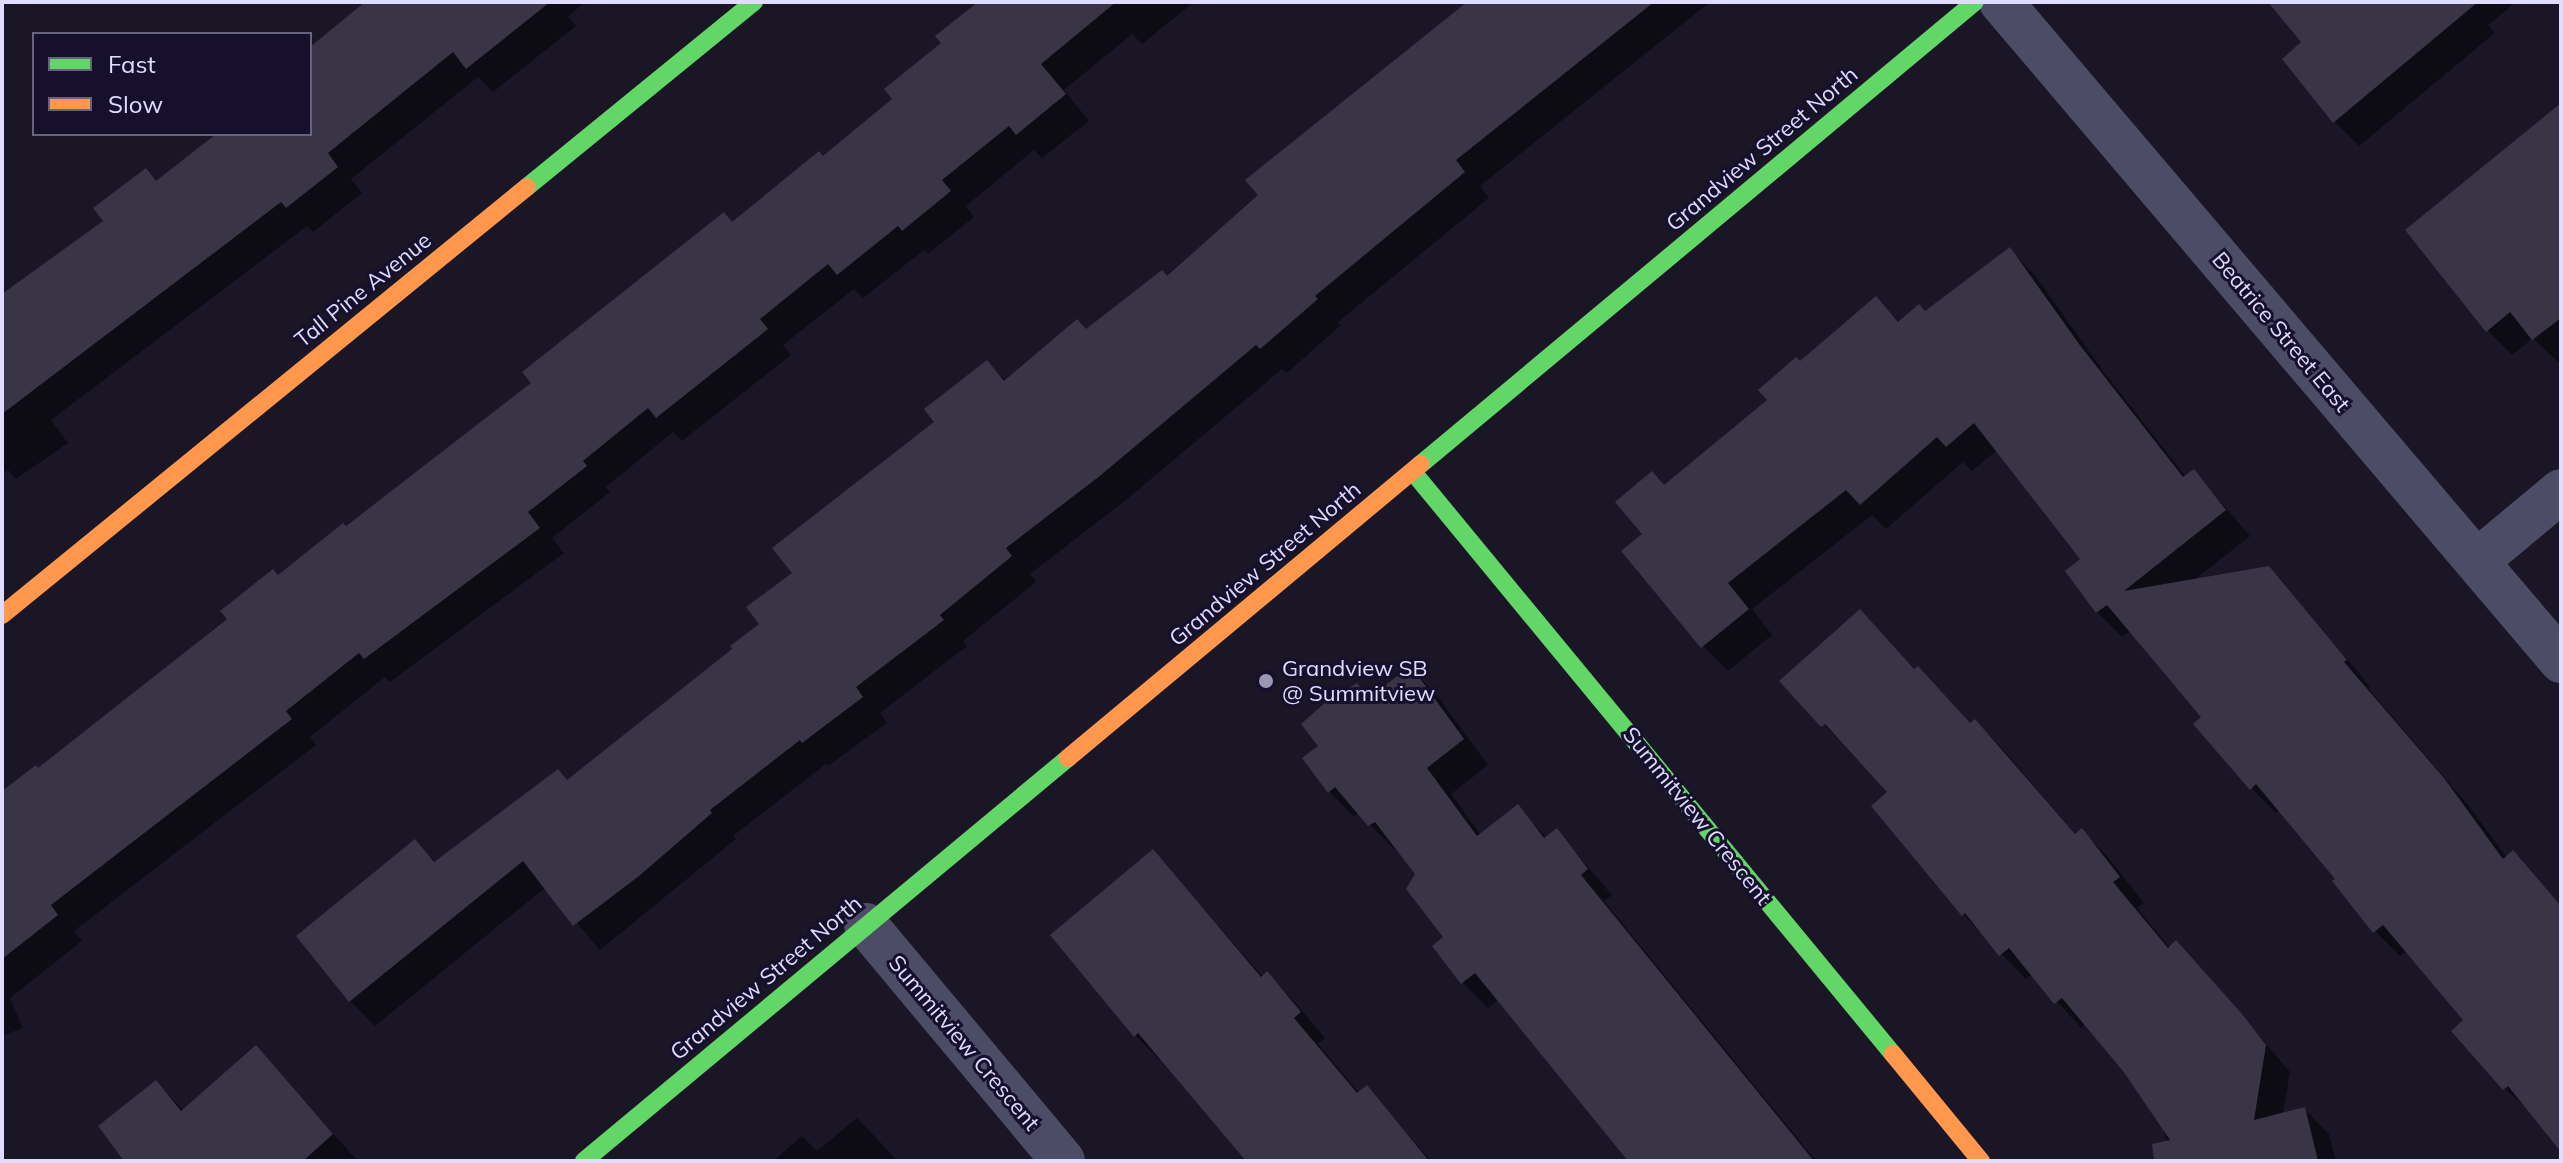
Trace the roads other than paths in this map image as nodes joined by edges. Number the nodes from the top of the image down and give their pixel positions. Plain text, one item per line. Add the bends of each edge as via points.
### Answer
1 (754, 2) edge
2 (1975, 2) edge
3 (2001, 2) edge
4 (1413, 472) junction
5 (2561, 491) edge
6 (2477, 561) junction
7 (2, 615) edge
8 (2561, 661) edge
9 (866, 925) junction
10 (584, 1161) edge
11 (1063, 1161) edge
12 (1981, 1161) edge

1 - 7 street, Tall Pine Avenue
2 - 4 street, Grandview Street North
3 - 6 street, Beatrice Street East
4 - 9 street, Grandview Street North
4 - 12 street, Summitview Crescent
5 - 6 street
6 - 8 street, Beatrice Street East
9 - 10 street, Grandview Street North
9 - 11 street, Summitview Crescent

